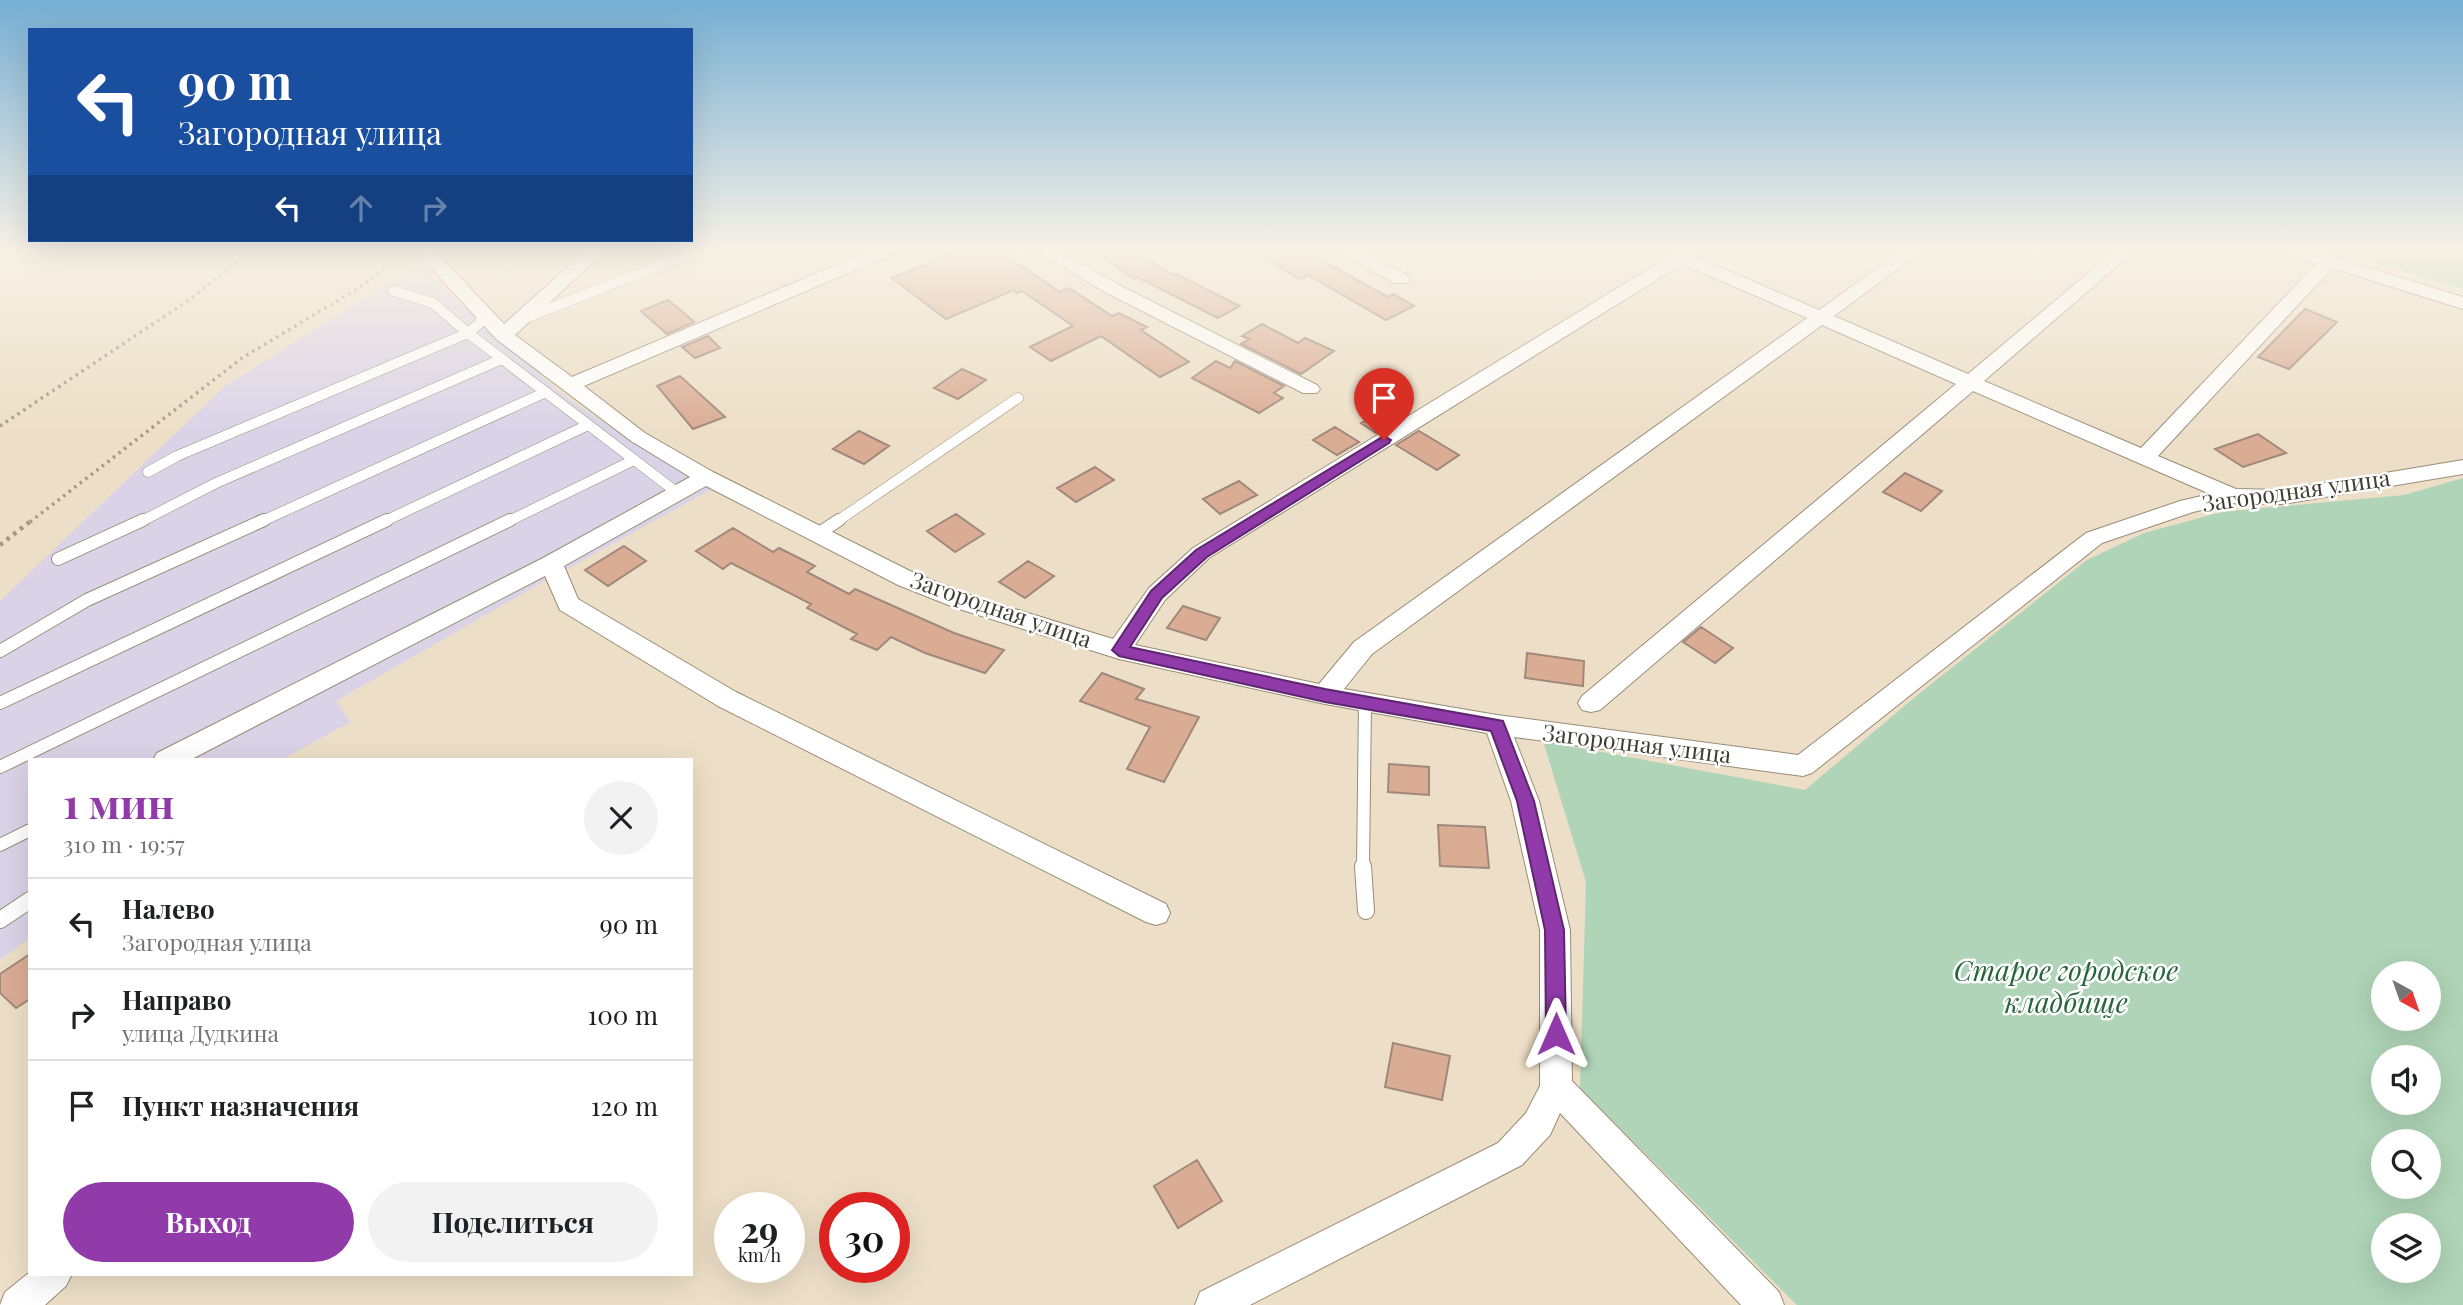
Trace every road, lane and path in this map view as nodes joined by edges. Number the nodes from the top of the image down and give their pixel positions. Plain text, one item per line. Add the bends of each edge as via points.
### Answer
1 (176, 309) edge
2 (324, 309) edge
3 (440, 309) edge
4 (476, 309) edge
5 (533, 309) edge
6 (549, 309) edge
7 (747, 309) edge
8 (1152, 309) edge
9 (1597, 309) edge
10 (1802, 309) edge
11 (1833, 309) edge
12 (2058, 309) edge
13 (2284, 309) edge
14 (482, 316) junction
15 (1820, 318) junction
16 (521, 320) junction
17 (468, 333) junction
18 (503, 335) junction
19 (502, 359) junction
20 (1971, 383) junction
21 (557, 389) junction
22 (1310, 389) dead end
23 (1018, 398) dead end
24 (588, 425) junction
25 (0, 426) edge
26 (2144, 458) junction
27 (634, 460) junction
28 (2463, 467) edge
29 (148, 472) dead end
30 (705, 477) junction
31 (679, 494) junction
32 (2233, 496) junction
33 (818, 534) junction
34 (0, 545) edge
35 (58, 559) dead end
36 (551, 563) junction
37 (1119, 650) junction
38 (0, 651) edge
39 (1325, 695) junction
40 (1365, 702) junction
41 (0, 703) edge
42 (1591, 703) dead end
43 (1497, 725) junction
44 (170, 758) edge
45 (0, 767) edge
46 (28, 831) edge
47 (0, 845) edge
48 (28, 901) edge
49 (1366, 911) dead end
50 (1156, 913) dead end
51 (0, 920) edge
52 (1556, 1087) junction
53 (52, 1276) edge
54 (18, 1305) edge
55 (1213, 1305) edge
56 (1766, 1305) edge

1 - 25 path
2 - 34 path via 242,358
3 - 17 lane
4 - 14 street, Загородная улица
5 - 16 street
6 - 16 lane
7 - 21 street
8 - 22 street
9 - 37 street via 1202,553 1157,594
10 - 15 street
11 - 15 street
12 - 20 street
13 - 26 street
14 - 17 lane
14 - 18 street, Загородная улица
15 - 20 street
15 - 39 street via 1363,648
16 - 18 street
17 - 19 lane
17 - 29 lane
18 - 21 street, Загородная улица
19 - 21 lane
19 - 35 lane via 216,483
20 - 26 street
20 - 42 street
21 - 24 lane
21 - 30 street, Загородная улица
21 - 38 lane via 87,600
23 - 33 lane
24 - 27 lane
24 - 41 lane
26 - 32 street
27 - 31 lane
27 - 45 lane
28 - 32 street, Загородная улица via 2283,497
30 - 31 street
30 - 33 street, Загородная улица
31 - 36 street
32 - 43 street, Загородная улица via 2094,538 1803,766
33 - 37 street, Загородная улица via 906,579 964,602
36 - 44 street
36 - 50 street via 568,604 727,699
37 - 39 street, Загородная улица
39 - 40 street, Загородная улица
40 - 43 street, Загородная улица
40 - 49 lane
43 - 52 street via 1525,801 1555,930
46 - 47 lane
48 - 51 lane
52 - 55 street via 1538,1124 1510,1154
52 - 56 street
53 - 54 street

